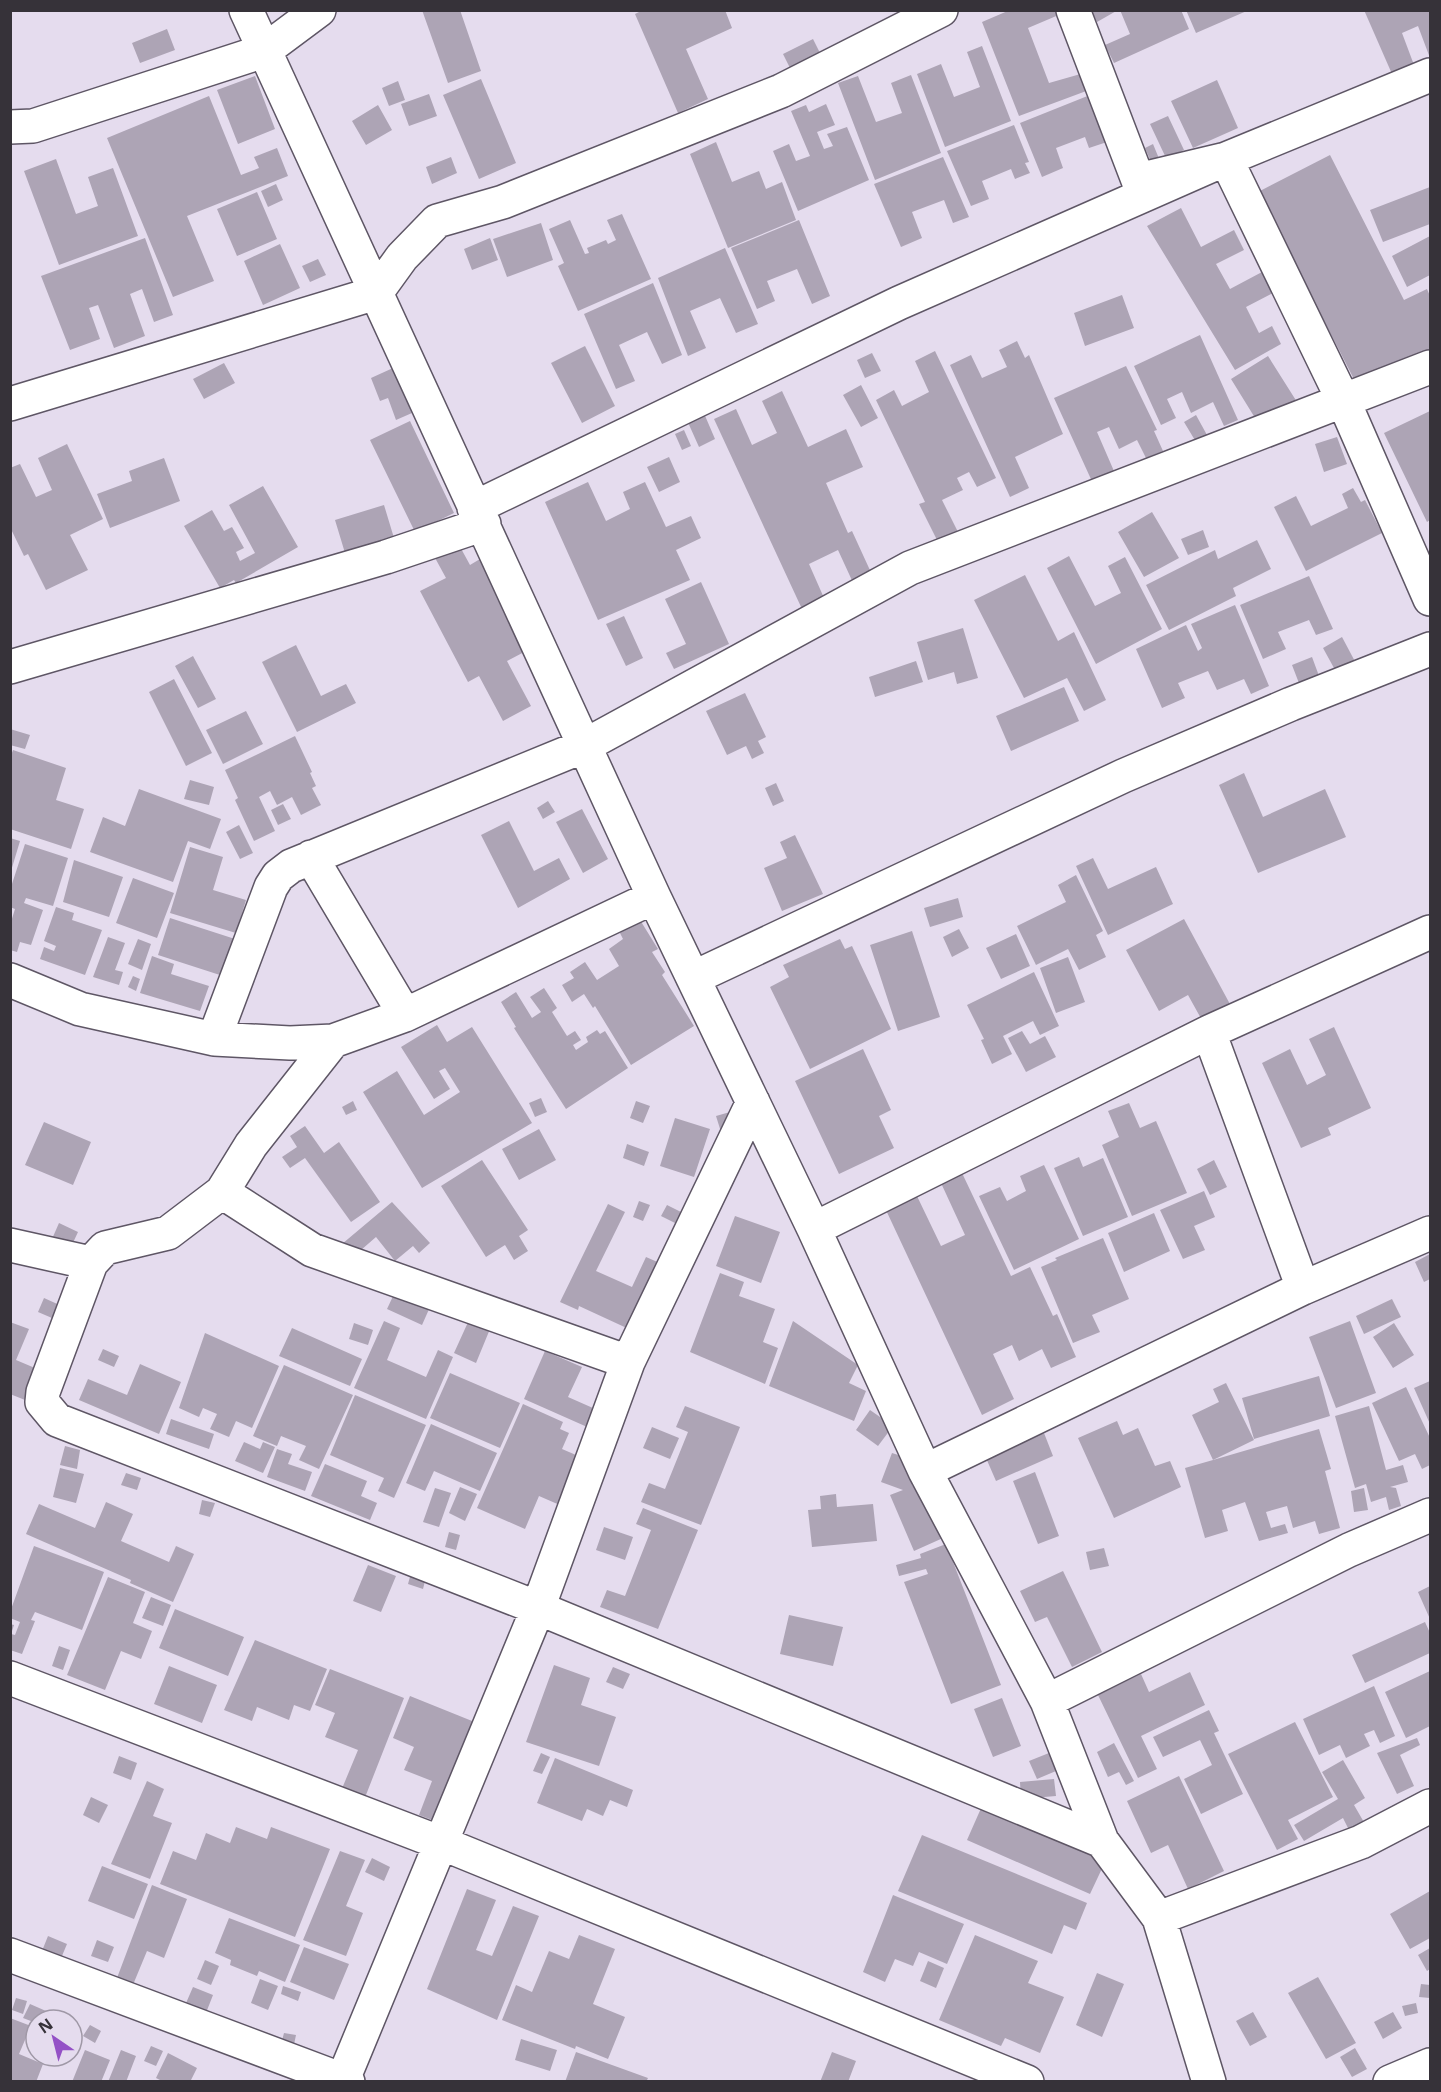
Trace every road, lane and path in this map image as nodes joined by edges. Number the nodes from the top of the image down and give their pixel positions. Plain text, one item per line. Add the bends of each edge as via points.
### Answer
1 (246, 10) edge
2 (319, 10) edge
3 (940, 10) edge
4 (1073, 10) edge
5 (264, 51) junction
6 (1431, 75) edge
7 (10, 127) edge
8 (1226, 159) junction
9 (376, 293) junction
10 (1431, 367) edge
11 (1344, 402) junction
12 (10, 404) edge
13 (479, 516) junction
14 (1431, 599) edge
15 (1431, 650) edge
16 (10, 667) edge
17 (584, 746) junction
18 (311, 857) junction
19 (654, 897) junction
20 (1431, 932) edge
21 (693, 978) junction
22 (10, 980) edge
23 (405, 1015) junction
24 (1209, 1032) junction
25 (214, 1039) junction
26 (333, 1041) junction
27 (753, 1102) junction
28 (222, 1192) junction
29 (814, 1229) junction
30 (1431, 1233) edge
31 (10, 1245) edge
32 (91, 1263) junction
33 (1303, 1288) junction
34 (628, 1362) junction
35 (925, 1471) junction
36 (1431, 1515) edge
37 (537, 1608) junction
38 (10, 1678) edge
39 (1047, 1701) junction
40 (1431, 1806) edge
41 (1102, 1841) junction
42 (441, 1842) junction
43 (1159, 1918) junction
44 (10, 1955) edge
45 (1431, 2065) edge
46 (344, 2081) edge
47 (1027, 2082) edge
48 (1209, 2082) edge
49 (1390, 2082) edge

1 - 5 street
2 - 5 street
3 - 9 street via 781,91 503,202 438,221 402,257
4 - 8 street via 1138,180
5 - 7 street via 33,126
5 - 9 street
6 - 8 street
8 - 11 street
8 - 13 street via 899,303
9 - 12 street
9 - 13 street
10 - 11 street
11 - 14 street
11 - 17 street via 910,568
13 - 16 street via 386,557
13 - 17 street
15 - 21 street via 1291,704 1123,776
17 - 18 street
17 - 19 street
18 - 23 street
18 - 25 street via 291,866 271,887
19 - 21 street
19 - 23 street
20 - 24 street
21 - 27 street
22 - 25 street via 80,1009
23 - 26 street
24 - 29 street
24 - 33 street
25 - 26 street
26 - 28 street via 251,1145
27 - 29 street
27 - 34 street
28 - 32 street via 168,1233 105,1248
28 - 34 street via 312,1250
29 - 35 street
30 - 33 street
31 - 32 street
32 - 37 street via 43,1392 42,1402 57,1420
33 - 35 street
34 - 37 street
35 - 39 street
36 - 39 street via 1348,1550
37 - 41 street
37 - 42 street
38 - 42 street
39 - 41 street
40 - 43 street via 1361,1842
41 - 43 street
42 - 46 street
42 - 47 street
43 - 48 street
44 - 46 street
45 - 49 street

